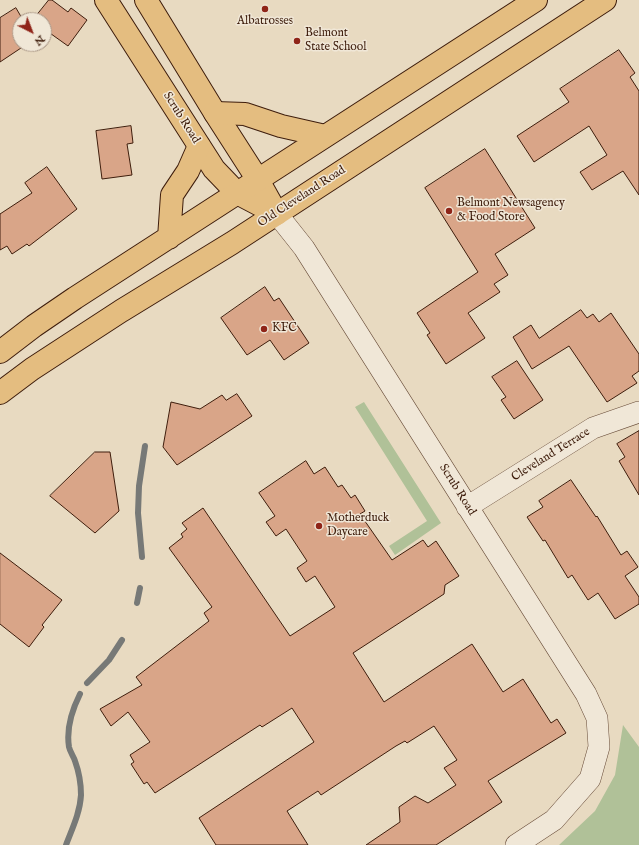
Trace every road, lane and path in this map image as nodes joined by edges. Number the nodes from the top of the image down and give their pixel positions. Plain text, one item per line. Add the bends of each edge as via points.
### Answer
1 (106, 0) edge
2 (146, 0) edge
3 (536, 0) edge
4 (605, 0) edge
5 (215, 113) junction
6 (324, 136) junction
7 (199, 146) junction
8 (258, 180) junction
9 (237, 193) junction
10 (277, 214) junction
11 (169, 238) junction
12 (0, 352) edge
13 (0, 393) edge
14 (639, 412) edge
15 (468, 508) junction
16 (516, 845) edge

1 - 7 main road, Scrub Road
2 - 5 main road, Scrub Road
3 - 6 main road
4 - 10 main road, Old Cleveland Road
5 - 6 main road via 245,114
5 - 8 main road, Scrub Road
6 - 8 main road
7 - 9 main road, Scrub Road via 214,169
7 - 11 main road via 188,171 172,195
8 - 9 main road
8 - 10 main road, Scrub Road
9 - 10 main road, Scrub Road
9 - 11 main road
10 - 13 main road, Old Cleveland Road via 32,369
10 - 15 street, Scrub Road via 304,248
11 - 12 main road via 75,298
14 - 15 street, Cleveland Terrace via 593,428
15 - 16 street, Scrub Road via 586,694 596,718 600,747 590,779 554,820

